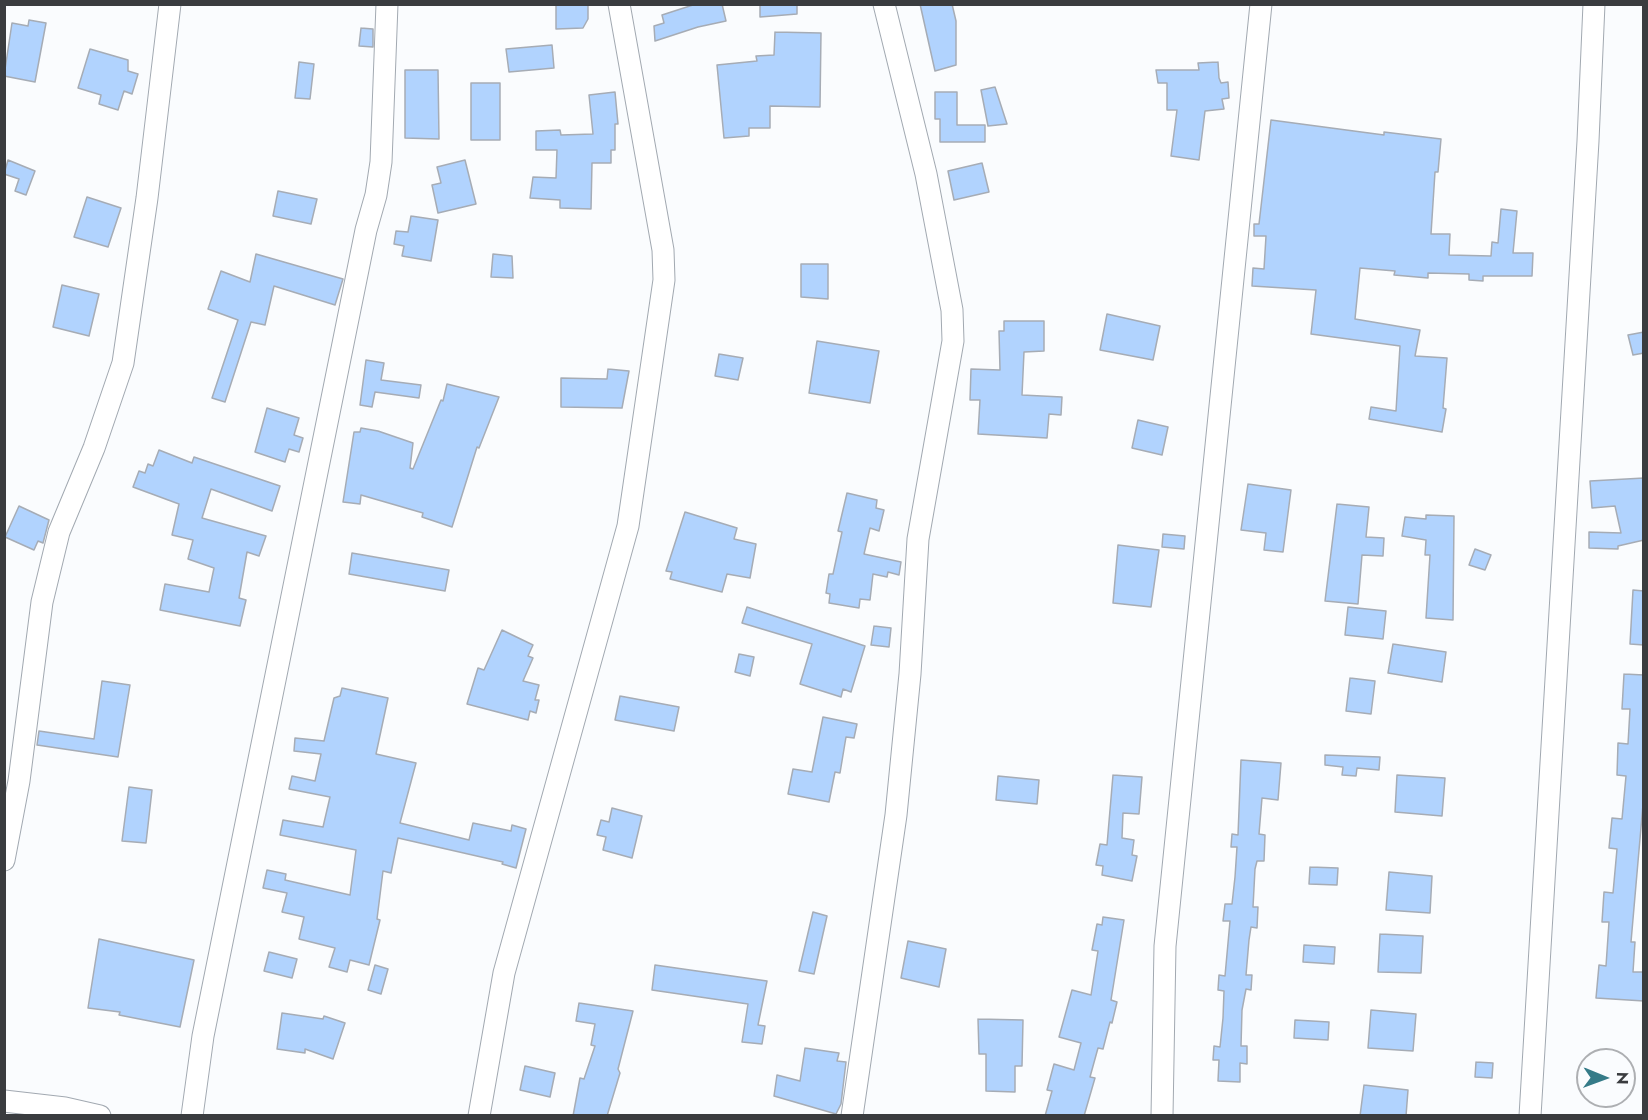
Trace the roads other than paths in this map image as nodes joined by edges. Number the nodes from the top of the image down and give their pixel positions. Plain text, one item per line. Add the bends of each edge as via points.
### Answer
1 (170, 4) edge
2 (387, 4) edge
3 (619, 4) edge
4 (884, 4) edge
5 (1261, 4) edge
6 (1594, 4) edge
7 (4, 860) edge
8 (4, 1101) edge
9 (100, 1116) edge
10 (192, 1116) edge
11 (479, 1116) edge
12 (852, 1116) edge
13 (1162, 1116) edge
14 (1530, 1116) edge

1 - 7 street via 123,363 59,532 42,602 19,781
2 - 10 street via 381,162 376,195 203,1036
3 - 11 street via 663,250 664,280 628,526 504,972
4 - 12 street via 926,174 952,310 953,341 918,539 896,815
5 - 13 street via 1165,946
6 - 14 street
8 - 9 street

